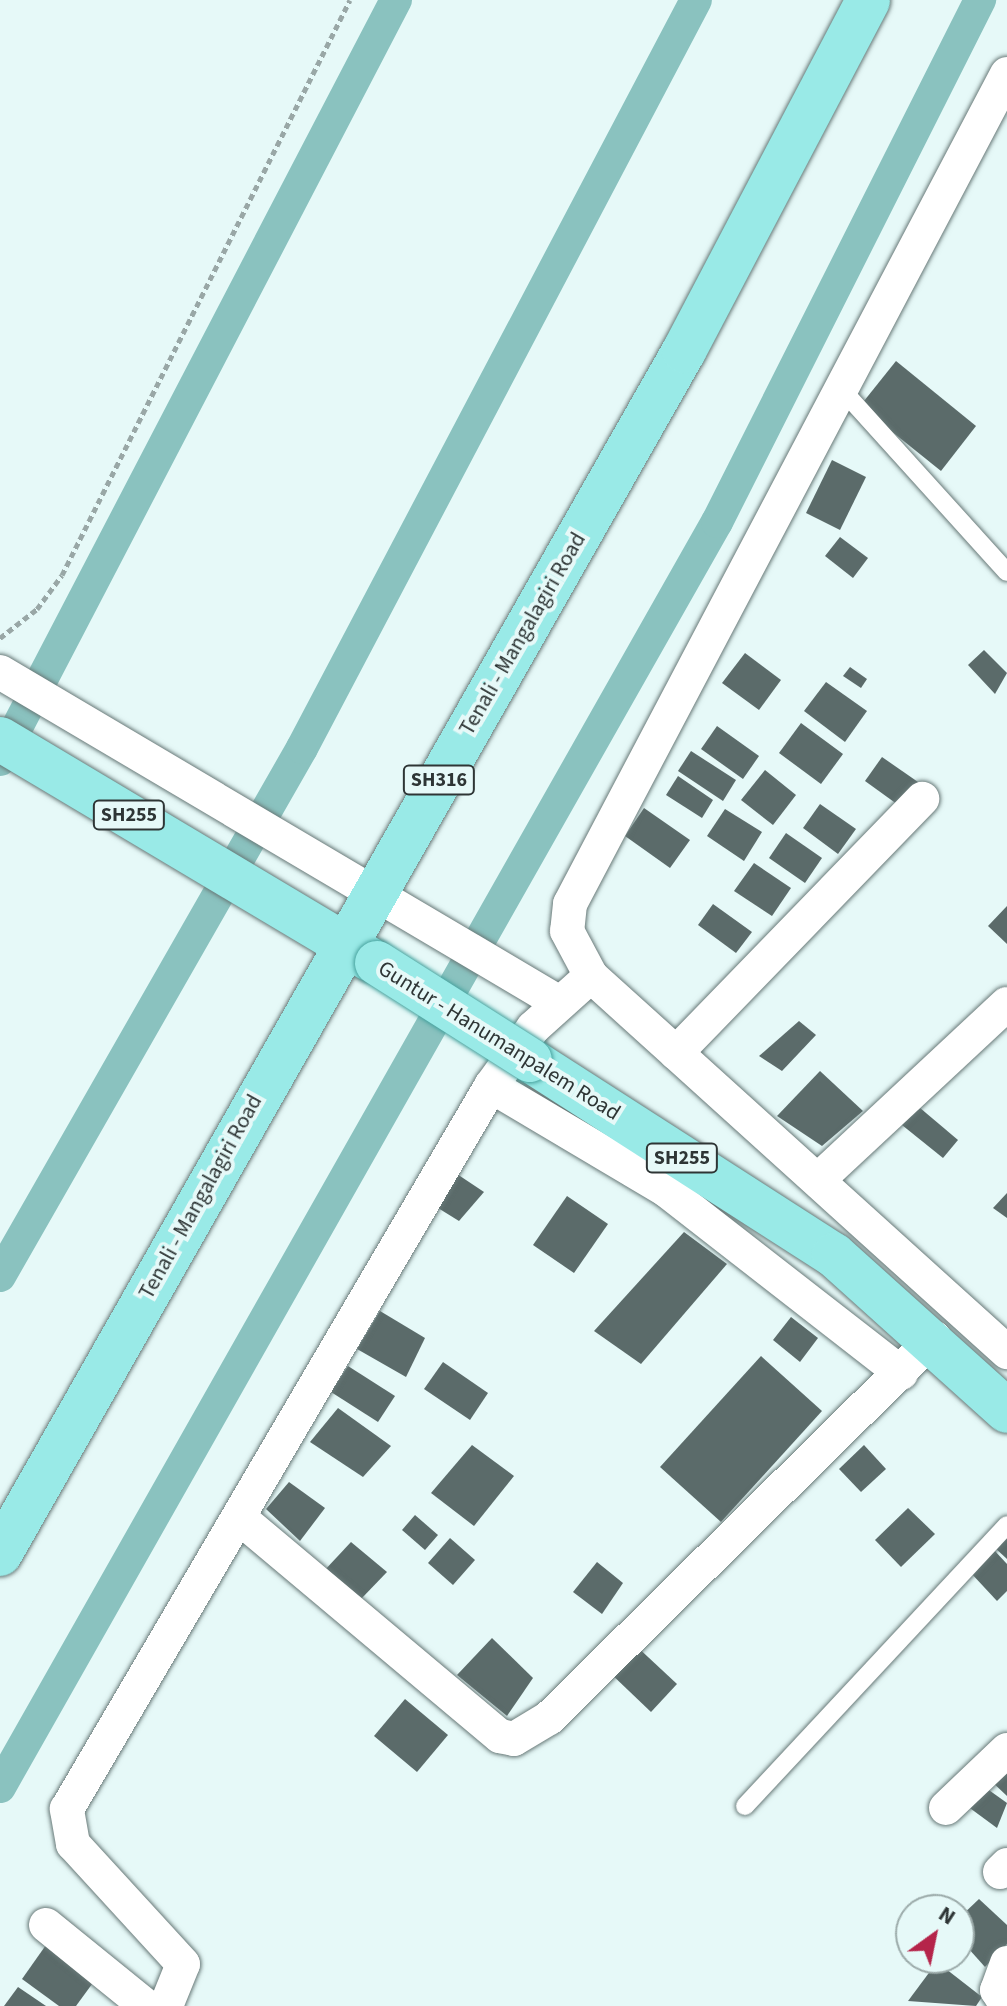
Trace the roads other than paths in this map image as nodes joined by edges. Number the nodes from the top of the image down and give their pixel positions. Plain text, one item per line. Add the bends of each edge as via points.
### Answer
1 (868, 0) edge
2 (1007, 74) edge
3 (845, 393) junction
4 (1007, 572) edge
5 (2, 673) edge
6 (0, 739) edge
7 (922, 799) dead end
8 (391, 904) junction
9 (360, 953) junction
10 (591, 976) junction
11 (558, 1002) junction
12 (1007, 1004) edge
13 (676, 1053) junction
14 (491, 1086) junction
15 (818, 1180) junction
16 (934, 1338) junction
17 (1007, 1352) edge
18 (901, 1373) junction
19 (1007, 1411) edge
20 (241, 1519) junction
21 (1007, 1525) edge
22 (0, 1554) edge
23 (1007, 1750) edge
24 (745, 1806) dead end
25 (946, 1808) dead end
26 (46, 1925) dead end
27 (1007, 1963) edge
28 (1005, 2005) edge
29 (146, 2006) edge
30 (166, 2006) edge

1 - 8 main road, Tenali - Mangalagiri Road / SH316
2 - 3 street
3 - 4 lane
3 - 10 street via 570,904 567,931
5 - 8 street
6 - 9 main road, Guntur - Hanumanpalem Road / SH255
7 - 13 street
8 - 9 main road, Tenali - Mangalagiri Road / SH316
8 - 11 street
9 - 16 main road, Guntur - Hanumanpalem Road / SH255, bridge via 834,1255
9 - 22 main road, Tenali - Mangalagiri Road / SH316
10 - 11 street
10 - 13 street
11 - 14 street
12 - 15 street
13 - 15 street
14 - 18 street via 666,1190
14 - 20 street
15 - 17 street
16 - 18 street
16 - 19 main road, Guntur - Hanumanpalem Road / SH255
18 - 20 street via 549,1718 514,1739 500,1736
20 - 30 street via 75,1795 73,1844 183,1964
21 - 24 lane
23 - 25 street
26 - 29 street
27 - 28 street via 997,1990

